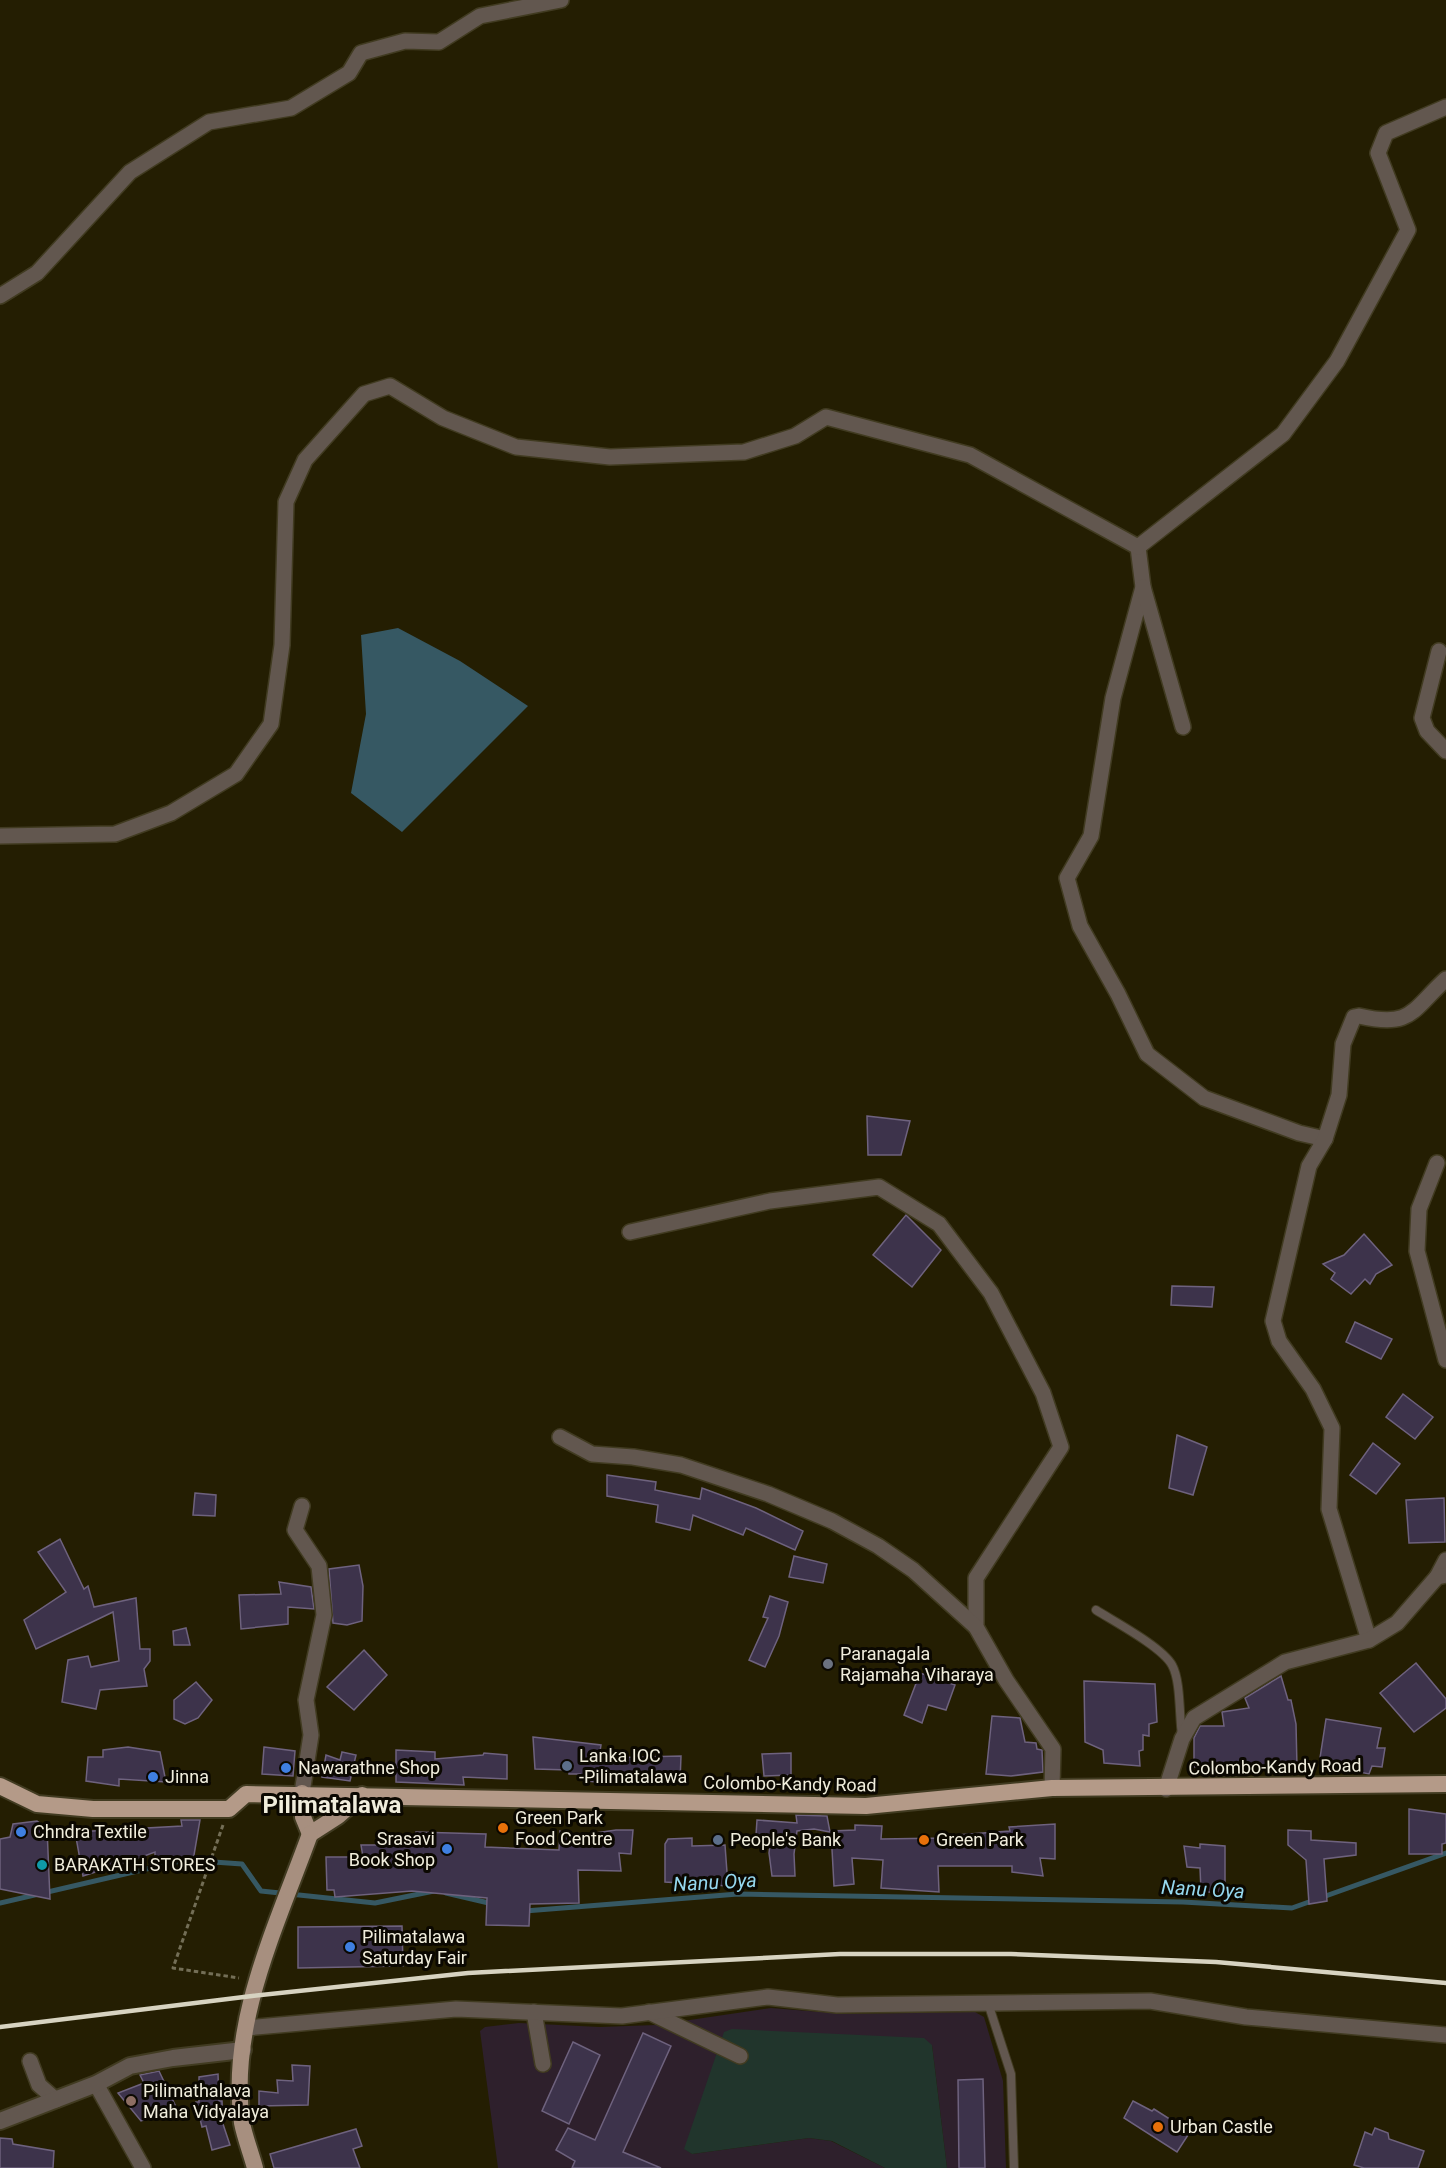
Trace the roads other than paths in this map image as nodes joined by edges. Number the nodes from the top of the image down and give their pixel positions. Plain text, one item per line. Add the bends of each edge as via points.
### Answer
1 (561, 0) edge
2 (1446, 107) edge
3 (0, 296) edge
4 (1138, 547) junction
5 (1143, 587) junction
6 (1439, 651) dead end
7 (1183, 727) dead end
8 (1446, 751) edge
9 (0, 836) edge
10 (1446, 979) edge
11 (1325, 1139) junction
12 (1437, 1163) dead end
13 (630, 1232) dead end
14 (1446, 1360) edge
15 (560, 1437) dead end
16 (302, 1506) dead end
17 (1446, 1560) edge
18 (1442, 1576) edge
19 (1096, 1610) dead end
20 (976, 1626) junction
21 (1369, 1640) junction
22 (1182, 1739) junction
23 (1446, 1784) edge
24 (0, 1786) edge
25 (1052, 1788) junction
26 (1166, 1789) junction
27 (302, 1793) junction
28 (362, 1795) junction
29 (310, 1834) junction
30 (988, 2003) junction
31 (534, 2012) junction
32 (649, 2012) junction
33 (246, 2028) junction
34 (1446, 2035) edge
35 (243, 2050) junction
36 (740, 2056) dead end
37 (30, 2061) dead end
38 (543, 2064) dead end
39 (96, 2084) junction
40 (56, 2100) junction
41 (0, 2121) edge
42 (143, 2168) edge
43 (255, 2168) edge
44 (1014, 2168) edge

1 - 3 street via 480,16 439,42 405,41 362,53 349,73 291,108 209,122 130,172 37,273
2 - 4 street via 1386,133 1378,153 1408,230 1338,361 1282,434
4 - 5 street
4 - 9 street via 970,455 826,417 795,436 744,452 610,457 516,447 443,418 390,386 364,394 305,460 286,502 282,645 272,723 236,774 171,813 115,834
5 - 7 street
5 - 11 street via 1113,698 1091,836 1067,878 1080,926 1147,1054 1204,1098
6 - 8 street via 1422,718 1427,731
10 - 11 street via 1408,1018 1389,1021 1354,1017 1343,1044 1339,1095
11 - 21 street via 1310,1166 1273,1321 1279,1341 1313,1389 1332,1428 1329,1509
12 - 14 street via 1419,1209 1417,1251
13 - 20 street via 770,1201 879,1187 939,1224 991,1293 1043,1393 1061,1447 976,1578
15 - 20 street via 592,1454 681,1465 768,1494 832,1521 913,1570
16 - 27 street via 295,1530 319,1566 324,1615 306,1700 310,1735
17 - 18 street
18 - 21 street via 1397,1623
19 - 22 lane via 1172,1664
20 - 25 street via 1006,1680 1053,1749
21 - 22 street via 1285,1662 1194,1718
22 - 26 street
23 - 26 highway, Colombo-Kandy Road
24 - 27 highway, Colombo-Kandy Road via 37,1804 93,1809 230,1809 246,1794
25 - 26 highway, Colombo-Kandy Road
25 - 28 highway, Colombo-Kandy Road via 866,1806
27 - 28 highway, Colombo-Kandy Road
27 - 29 main road via 303,1817
28 - 29 main road
29 - 33 main road via 257,1980
30 - 32 street via 837,2005 768,1997
30 - 34 street via 1150,2001 1246,2017
30 - 44 lane via 1011,2074
31 - 32 street via 622,2016
31 - 33 street via 456,2009
31 - 38 street
32 - 36 street
33 - 35 main road
35 - 39 street via 130,2067
35 - 43 main road via 243,2125
37 - 40 street via 39,2085
39 - 40 street
39 - 42 street
40 - 41 street

